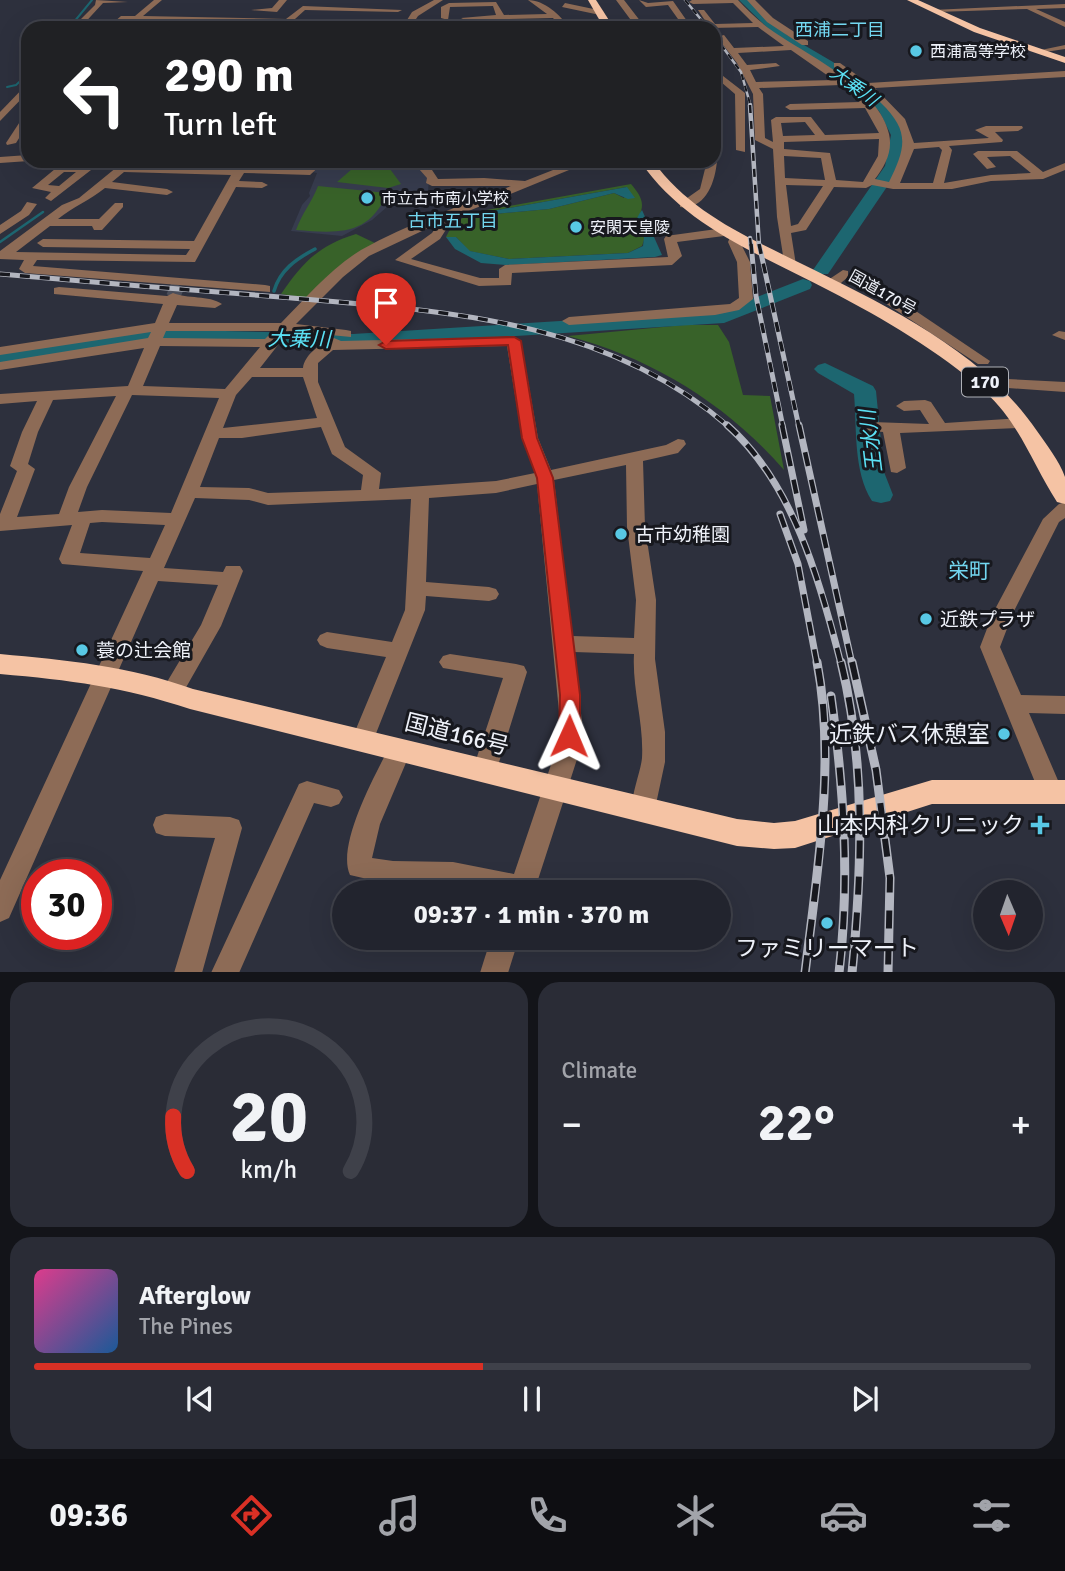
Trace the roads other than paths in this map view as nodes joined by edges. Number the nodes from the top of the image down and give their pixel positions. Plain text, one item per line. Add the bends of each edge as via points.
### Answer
1 (158, 0) edge
2 (289, 0) edge
3 (439, 0) edge
4 (531, 0) edge
5 (620, 0) edge
6 (751, 0) edge
7 (911, 0) edge
8 (917, 0) edge
9 (1011, 0) edge
10 (1049, 0) edge
11 (100, 1) edge
12 (734, 1) edge
13 (122, 2) edge
14 (482, 2) edge
15 (568, 2) edge
16 (644, 2) edge
17 (712, 2) edge
18 (341, 3) edge
19 (597, 4) edge
20 (1065, 6) edge
21 (697, 7) edge
22 (1027, 7) junction
23 (936, 10) junction
24 (464, 11) edge
25 (749, 15) junction
26 (555, 16) junction
27 (724, 17) junction
28 (444, 18) dead end
29 (483, 18) junction
30 (501, 18) junction
31 (520, 18) junction
32 (142, 19) junction
33 (192, 19) joint
34 (243, 20) junction
35 (82, 21) edge
36 (120, 21) edge
37 (139, 21) edge
38 (289, 21) joint
39 (328, 21) edge
40 (410, 21) edge
41 (482, 21) edge
42 (522, 21) edge
43 (559, 21) edge
44 (605, 21) edge
45 (635, 21) edge
46 (657, 21) edge
47 (683, 21) edge
48 (709, 21) edge
49 (761, 24) junction
50 (733, 25) junction
51 (1065, 25) edge
52 (721, 26) edge
53 (771, 33) junction
54 (753, 42) dead end
55 (1065, 47) edge
56 (791, 48) junction
57 (1045, 50) junction
58 (733, 51) junction
59 (817, 51) dead end
60 (762, 54) junction
61 (826, 57) dead end
62 (1065, 58) edge
63 (742, 64) junction
64 (776, 66) dead end
65 (1065, 74) edge
66 (721, 78) edge
67 (844, 84) junction
68 (754, 85) junction
69 (866, 86) junction
70 (21, 94) edge
71 (770, 108) dead end
72 (781, 108) dead end
73 (870, 108) junction
74 (758, 109) junction
75 (840, 114) dead end
76 (0, 118) edge
77 (21, 125) edge
78 (1018, 128) dead end
79 (852, 129) dead end
80 (905, 133) junction
81 (864, 136) junction
82 (822, 137) junction
83 (884, 137) junction
84 (944, 143) junction
85 (6, 144) edge
86 (779, 146) junction
87 (908, 146) junction
88 (741, 150) dead end
89 (21, 158) edge
90 (0, 160) edge
91 (1065, 166) edge
92 (991, 167) dead end
93 (57, 168) edge
94 (76, 168) edge
95 (230, 168) edge
96 (239, 168) edge
97 (254, 168) edge
98 (314, 168) edge
99 (426, 168) edge
100 (467, 168) edge
101 (545, 168) edge
102 (567, 168) edge
103 (651, 168) edge
104 (711, 168) edge
105 (183, 173) junction
106 (551, 174) junction
107 (1041, 176) junction
108 (469, 181) junction
109 (780, 181) junction
110 (869, 182) junction
111 (831, 183) junction
112 (102, 184) junction
113 (231, 184) junction
114 (527, 184) junction
115 (262, 185) dead end
116 (892, 186) junction
117 (938, 186) junction
118 (61, 190) junction
119 (167, 192) junction
120 (51, 198) dead end
121 (158, 202) dead end
122 (800, 203) junction
123 (119, 205) dead end
124 (684, 205) junction
125 (0, 215) edge
126 (448, 215) junction
127 (46, 222) junction
128 (0, 230) edge
129 (785, 231) junction
130 (734, 237) junction
131 (43, 243) dead end
132 (197, 245) junction
133 (2, 255) edge
134 (33, 256) junction
135 (191, 259) junction
136 (790, 265) junction
137 (843, 274) dead end
138 (830, 285) junction
139 (265, 289) dead end
140 (59, 291) dead end
141 (175, 291) junction
142 (890, 300) dead end
143 (215, 304) dead end
144 (569, 321) dead end
145 (278, 335) junction
146 (156, 336) junction
147 (328, 346) junction
148 (0, 351) edge
149 (983, 361) dead end
150 (0, 366) edge
151 (248, 372) junction
152 (309, 373) junction
153 (986, 383) junction
154 (1065, 387) edge
155 (130, 390) junction
156 (229, 394) junction
157 (48, 395) junction
158 (0, 399) edge
159 (904, 406) dead end
160 (324, 422) junction
161 (1021, 423) junction
162 (872, 427) dead end
163 (940, 428) junction
164 (891, 429) junction
165 (211, 433) junction
166 (678, 444) dead end
167 (635, 458) junction
168 (897, 468) dead end
169 (545, 478) junction
170 (1063, 486) edge
171 (189, 492) junction
172 (420, 493) junction
173 (369, 496) junction
174 (1065, 508) edge
175 (75, 519) junction
176 (176, 519) junction
177 (3, 525) edge
178 (153, 569) junction
179 (416, 589) junction
180 (489, 594) dead end
181 (327, 640) dead end
182 (564, 644) junction
183 (645, 646) junction
184 (399, 651) junction
185 (450, 662) dead end
186 (0, 664) edge
187 (104, 674) junction
188 (172, 692) junction
189 (1013, 704) junction
190 (1065, 705) edge
191 (362, 741) junction
192 (399, 751) junction
193 (484, 772) junction
194 (555, 790) junction
195 (1058, 792) edge
196 (331, 797) dead end
197 (644, 810) junction
198 (165, 825) dead end
199 (8, 867) edge
200 (479, 880) edge
201 (525, 880) edge
202 (0, 909) edge
203 (501, 950) edge
204 (188, 972) edge
205 (225, 972) edge
206 (494, 972) edge

1 - 32 street via 139,16
2 - 34 street via 274,10 252,10
3 - 40 street
4 - 26 street
5 - 45 street
6 - 59 street via 770,20
7 - 62 highway via 977,30
8 - 23 highway
9 - 22 street
10 - 20 street
11 - 13 street
11 - 35 street
12 - 17 street
12 - 25 street
14 - 24 street
14 - 30 street via 496,4
15 - 19 street
16 - 46 street
16 - 47 street via 674,3
17 - 21 street
18 - 18 street via 380,3 403,6 363,11
18 - 38 street via 303,8
18 - 39 street
19 - 44 highway
20 - 22 street
21 - 27 street
21 - 48 street
22 - 23 street
22 - 51 street
23 - 57 highway
24 - 28 street via 445,7
24 - 29 street
25 - 27 street
25 - 49 street
26 - 31 street
26 - 43 street
27 - 50 street
29 - 30 street
29 - 41 street
30 - 31 street
31 - 42 street
32 - 33 street
32 - 36 street
32 - 37 street
33 - 34 street
34 - 38 street
49 - 50 street
49 - 53 street
50 - 52 street
53 - 56 street
53 - 58 street via 721,37
54 - 60 street
55 - 57 street
56 - 60 street
56 - 67 street
57 - 62 highway
58 - 60 street
58 - 63 street
60 - 63 street
61 - 69 street
63 - 64 street
63 - 68 street
65 - 69 street
66 - 88 street via 740,93
67 - 68 street
67 - 69 street
67 - 73 street
68 - 74 street
69 - 80 street via 897,113
70 - 76 street
71 - 74 street
72 - 73 street
73 - 75 street
73 - 83 street
74 - 86 street via 760,140
77 - 85 street
78 - 84 street via 986,130 998,140
79 - 81 street
80 - 83 street
80 - 87 street
81 - 82 street
81 - 83 street via 866,142
82 - 86 street
82 - 86 street via 808,119 776,120
83 - 110 street via 884,153
84 - 87 street
84 - 117 street via 947,150
86 - 109 street
86 - 111 street via 825,155
87 - 116 street
89 - 90 street
91 - 107 street
92 - 107 street via 978,154 1013,153
93 - 118 street via 33,184
94 - 118 street via 86,170
95 - 105 street
96 - 113 street
97 - 98 street via 310,172
99 - 108 street via 432,183
100 - 108 street
101 - 106 street
102 - 106 street
103 - 124 highway, 国道170号 / 170
104 - 124 street via 703,194
105 - 112 street via 121,169
105 - 119 street
106 - 114 street
107 - 117 street
108 - 114 street
109 - 111 street
109 - 122 street
110 - 111 street via 866,186
110 - 116 street
111 - 122 street
112 - 119 street
112 - 127 street
113 - 115 street
113 - 132 street
114 - 126 street
116 - 117 street
118 - 120 street
119 - 121 street
122 - 129 street
122 - 129 street via 802,227
123 - 127 street via 100,225
124 - 130 highway, 国道170号 / 170
125 - 128 street via 28,208
126 - 130 street via 436,236 401,260 479,282 506,282 505,269 672,261 676,256 670,239
126 - 145 street via 365,253
127 - 133 street
129 - 136 street
130 - 136 highway, 国道170号 / 170
130 - 144 street via 745,264 746,299 734,307
131 - 132 street
132 - 135 street
133 - 134 street
134 - 135 street
134 - 141 street via 25,268
135 - 141 street
136 - 138 highway, 国道170号 / 170
137 - 138 street
138 - 153 highway, 国道170号 / 170 via 927,340
139 - 141 street
140 - 141 street
141 - 143 street
141 - 146 street
142 - 149 street
145 - 146 street
145 - 146 street
145 - 147 street via 346,334
145 - 151 street
146 - 148 street via 99,334
146 - 150 street
146 - 155 street
147 - 152 street via 311,362
147 - 169 street via 514,341 530,438
151 - 152 street
151 - 156 street
152 - 160 street
153 - 154 street
153 - 161 highway, 国道170号 / 170
155 - 156 street
155 - 157 street
155 - 175 street via 78,487
156 - 165 street
157 - 158 street
157 - 177 street via 30,432 19,466 26,469
159 - 163 street via 925,405
160 - 165 street
160 - 173 street via 338,450 372,473
161 - 163 street
161 - 170 highway, 国道170号 / 170
162 - 164 street
163 - 164 street
164 - 168 street
165 - 171 street
166 - 167 street
167 - 169 street
167 - 183 street
169 - 172 street
169 - 182 street
171 - 173 street via 268,499
171 - 176 street
172 - 173 street
172 - 179 street
174 - 189 street via 1052,519 990,647
175 - 176 street
175 - 177 street
175 - 178 street via 69,559
176 - 178 street
178 - 187 street
178 - 188 street via 232,575 211,626
179 - 180 street
179 - 184 street via 415,610
181 - 184 street
182 - 183 street
182 - 194 street via 571,722
183 - 197 street via 654,732
184 - 191 street
185 - 193 street via 516,672
186 - 187 highway, 国道166号
187 - 188 highway, 国道166号
187 - 199 street
188 - 191 highway, 国道166号
189 - 190 street
189 - 195 street
191 - 192 highway, 国道166号
192 - 193 highway, 国道166号
192 - 200 street via 369,825 359,867
193 - 194 highway, 国道166号
194 - 197 highway, 国道166号
194 - 201 street
195 - 197 highway, 国道166号 via 911,795 845,821 773,836
196 - 205 street via 307,791
198 - 204 street via 230,828
199 - 202 street
203 - 206 street

